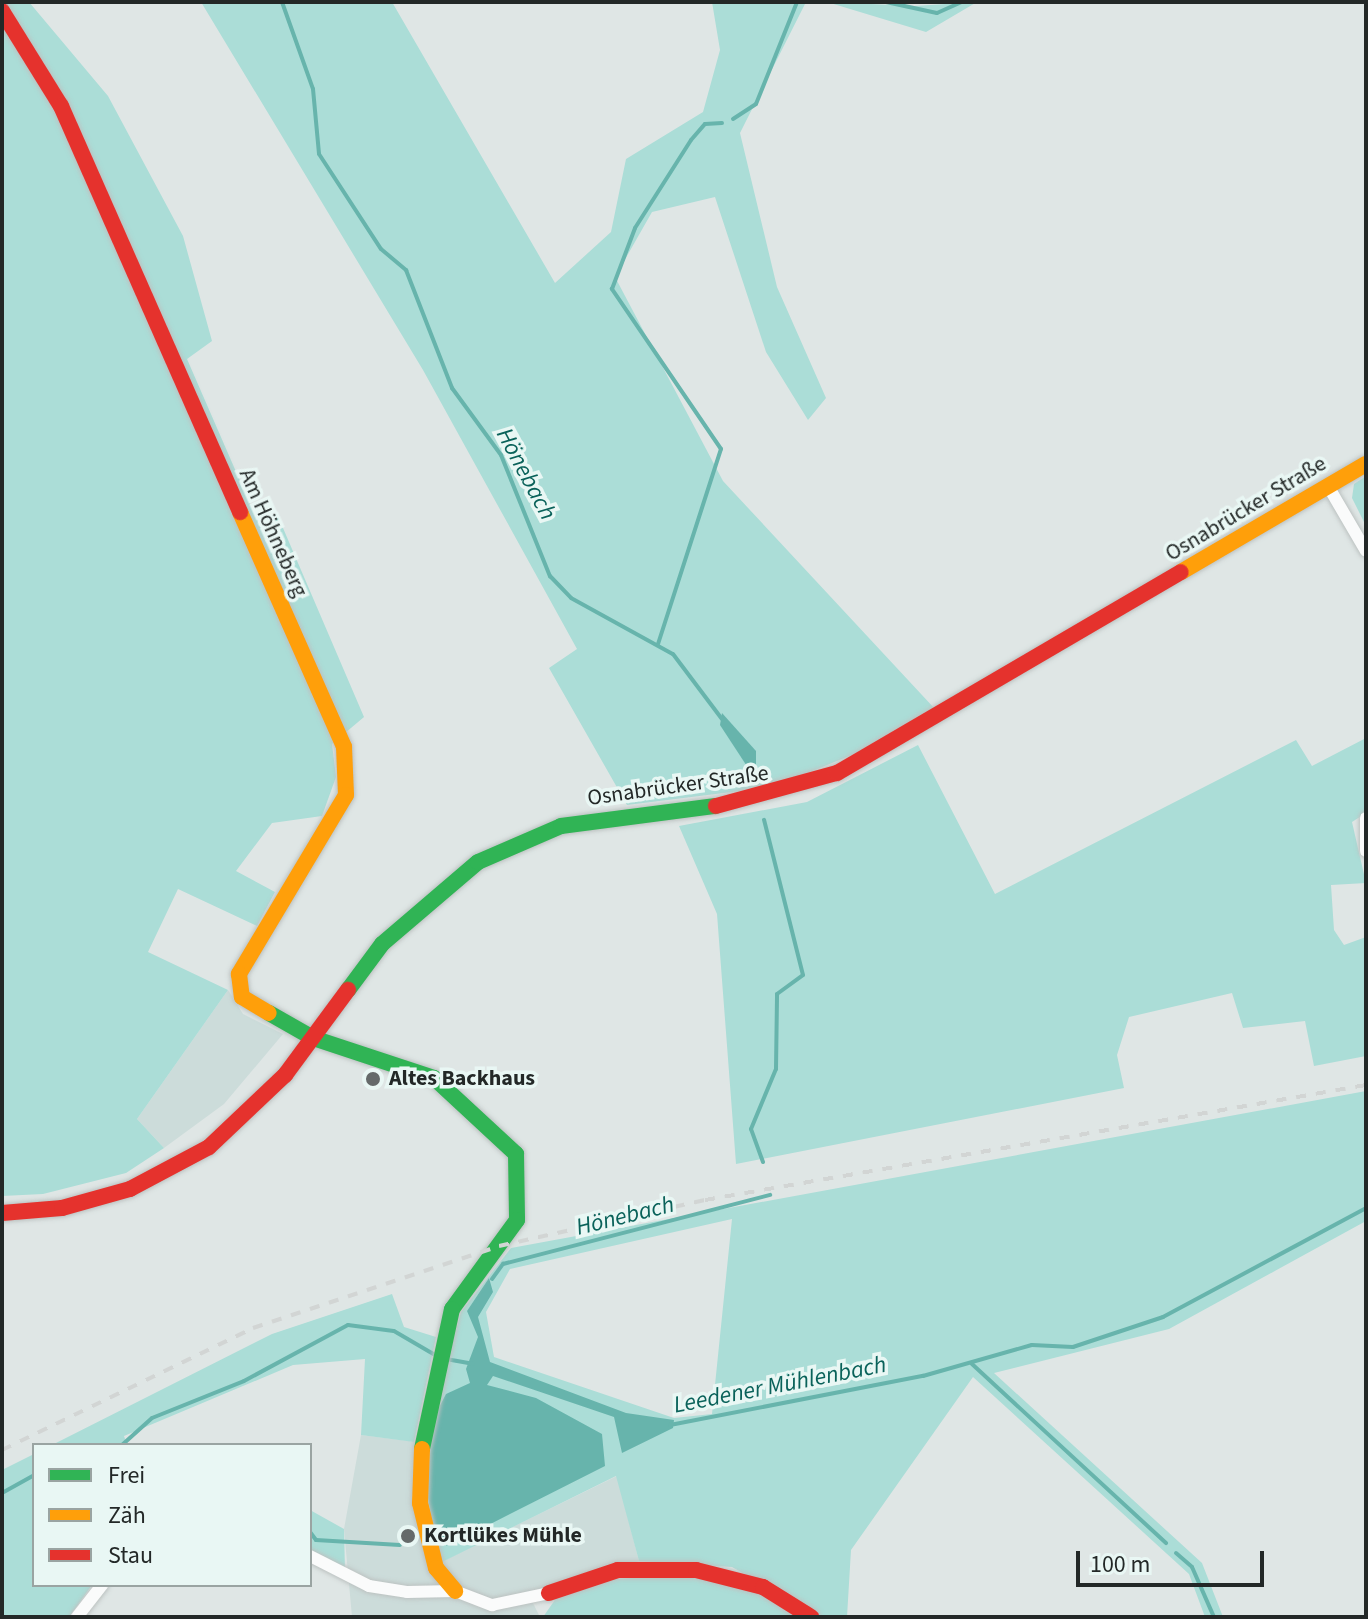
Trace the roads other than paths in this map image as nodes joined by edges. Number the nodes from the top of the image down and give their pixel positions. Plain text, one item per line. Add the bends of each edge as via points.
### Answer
1 (2, 11) edge
2 (1366, 464) edge
3 (1328, 486) junction
4 (1366, 551) edge
5 (1366, 818) edge
6 (1366, 851) edge
7 (313, 1038) junction
8 (4, 1213) edge
9 (312, 1557) edge
10 (100, 1587) edge
11 (455, 1591) junction
12 (549, 1593) joint
13 (77, 1617) edge
14 (811, 1617) edge

1 - 7 street, Am Höhneberg via 61,106 344,747 346,795 239,974 249,1007
2 - 3 street, Osnabrücker Straße
3 - 4 street
3 - 7 street, Osnabrücker Straße via 837,773 744,802 561,826 478,862 382,944
5 - 6 street
7 - 8 street, Osnabrücker Straße via 236,1126 179,1164 130,1189 62,1208
7 - 11 street, Am Höhneberg via 434,1078 494,1126 516,1154 517,1220 452,1309 432,1374 418,1463 420,1503 436,1568
9 - 11 street via 369,1586
10 - 13 street
11 - 12 street via 492,1605
12 - 14 street via 618,1570 696,1570 763,1587

